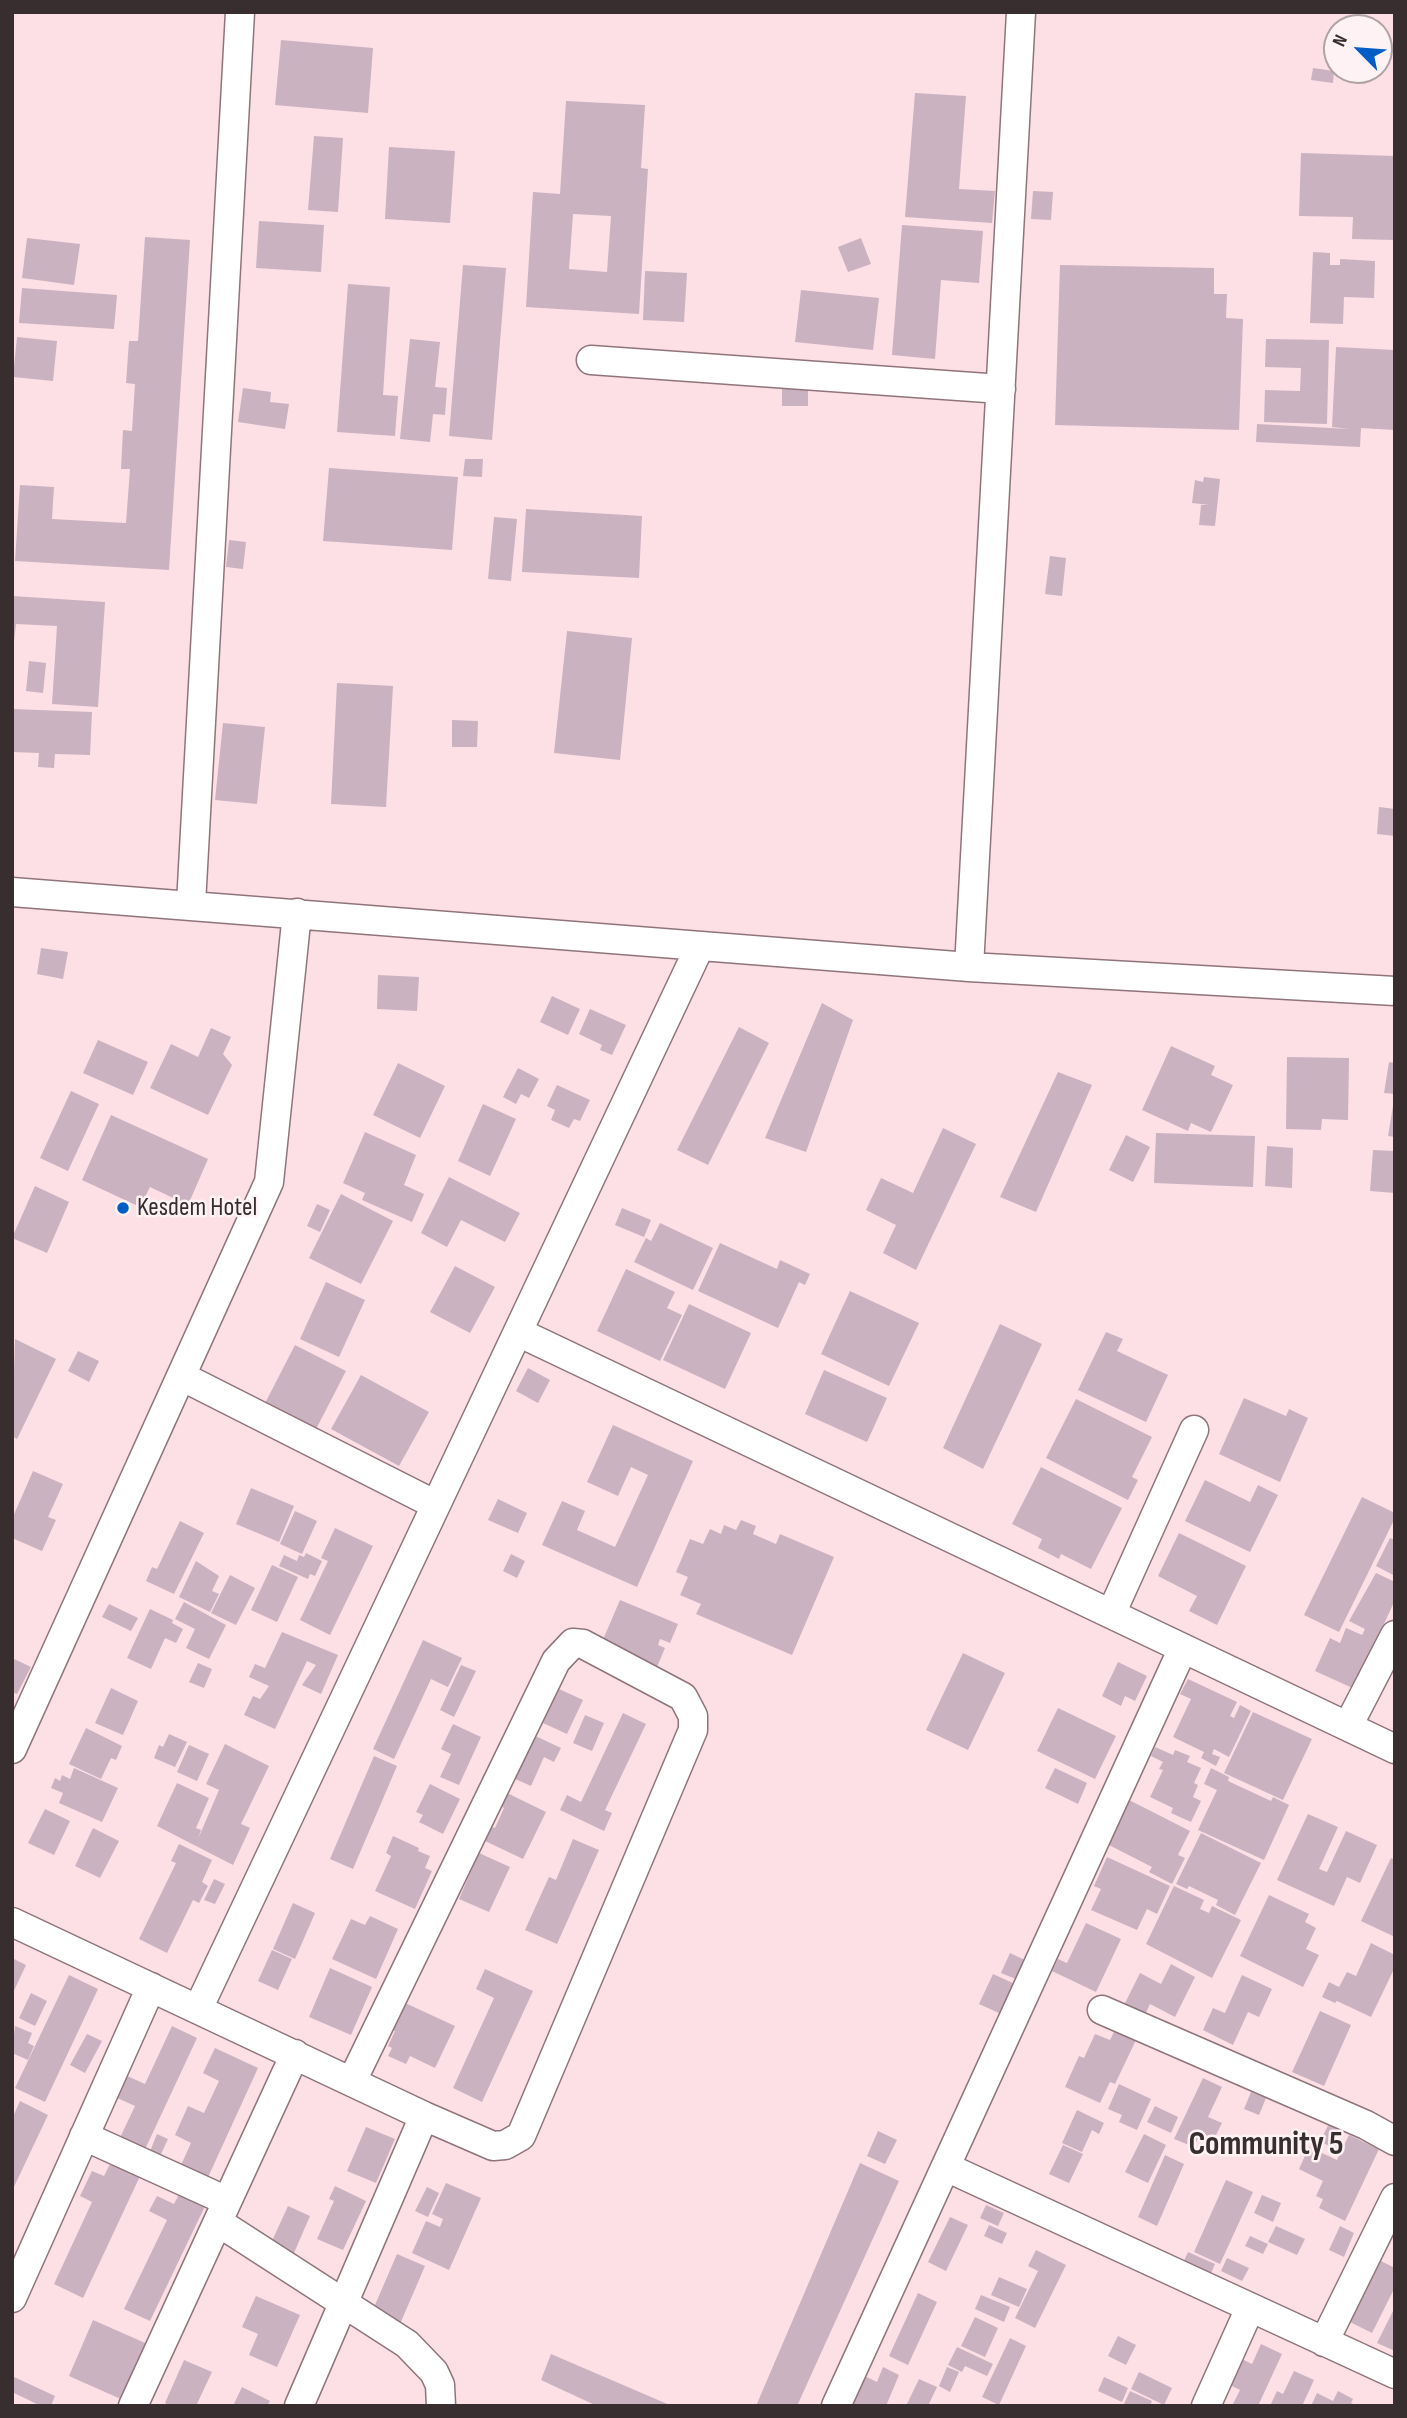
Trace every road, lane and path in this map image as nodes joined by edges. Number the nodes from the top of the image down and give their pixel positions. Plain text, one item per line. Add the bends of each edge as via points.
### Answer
1 (240, 12) edge
2 (1021, 12) edge
3 (592, 360) dead end
4 (1001, 389) junction
5 (12, 892) edge
6 (191, 904) junction
7 (297, 913) junction
8 (700, 946) junction
9 (969, 967) junction
10 (1395, 991) edge
11 (518, 1332) junction
12 (181, 1376) junction
13 (1194, 1430) dead end
14 (436, 1505) junction
15 (1111, 1614) junction
16 (1395, 1634) edge
17 (1183, 1648) junction
18 (1348, 1726) junction
19 (12, 1749) edge
20 (1395, 1749) edge
21 (12, 1922) edge
22 (151, 1987) junction
23 (198, 2009) junction
24 (1102, 2010) dead end
25 (295, 2054) junction
26 (352, 2081) junction
27 (424, 2116) junction
28 (84, 2136) junction
29 (1395, 2141) edge
30 (946, 2167) junction
31 (1395, 2198) edge
32 (223, 2212) junction
33 (12, 2298) edge
34 (343, 2302) junction
35 (1250, 2308) junction
36 (1324, 2342) junction
37 (1395, 2374) edge
38 (133, 2406) edge
39 (299, 2406) edge
40 (441, 2406) edge
41 (836, 2406) edge
42 (1206, 2406) edge

1 - 6 street
2 - 4 street
3 - 4 street
4 - 9 street
5 - 6 street
6 - 7 street
7 - 8 street
7 - 12 street via 270,1182
8 - 9 street
8 - 11 street
9 - 10 street
11 - 14 street
11 - 15 street
12 - 14 street
12 - 19 street
13 - 15 street
14 - 23 street
15 - 17 street
16 - 18 street
17 - 18 street
17 - 30 street
18 - 20 street
21 - 22 street
22 - 23 street
22 - 28 street
23 - 25 street
24 - 29 street
25 - 26 street
25 - 32 street
26 - 27 street
26 - 27 street via 556,1661 573,1643 583,1644 683,1697 693,1716 693,1730 521,2136 493,2146
27 - 34 street
28 - 32 street
28 - 33 street
30 - 35 street
30 - 41 street
31 - 36 street
32 - 34 street
32 - 38 street
34 - 39 street
34 - 40 street via 407,2344 434,2372
35 - 36 street
35 - 42 street
36 - 37 street

